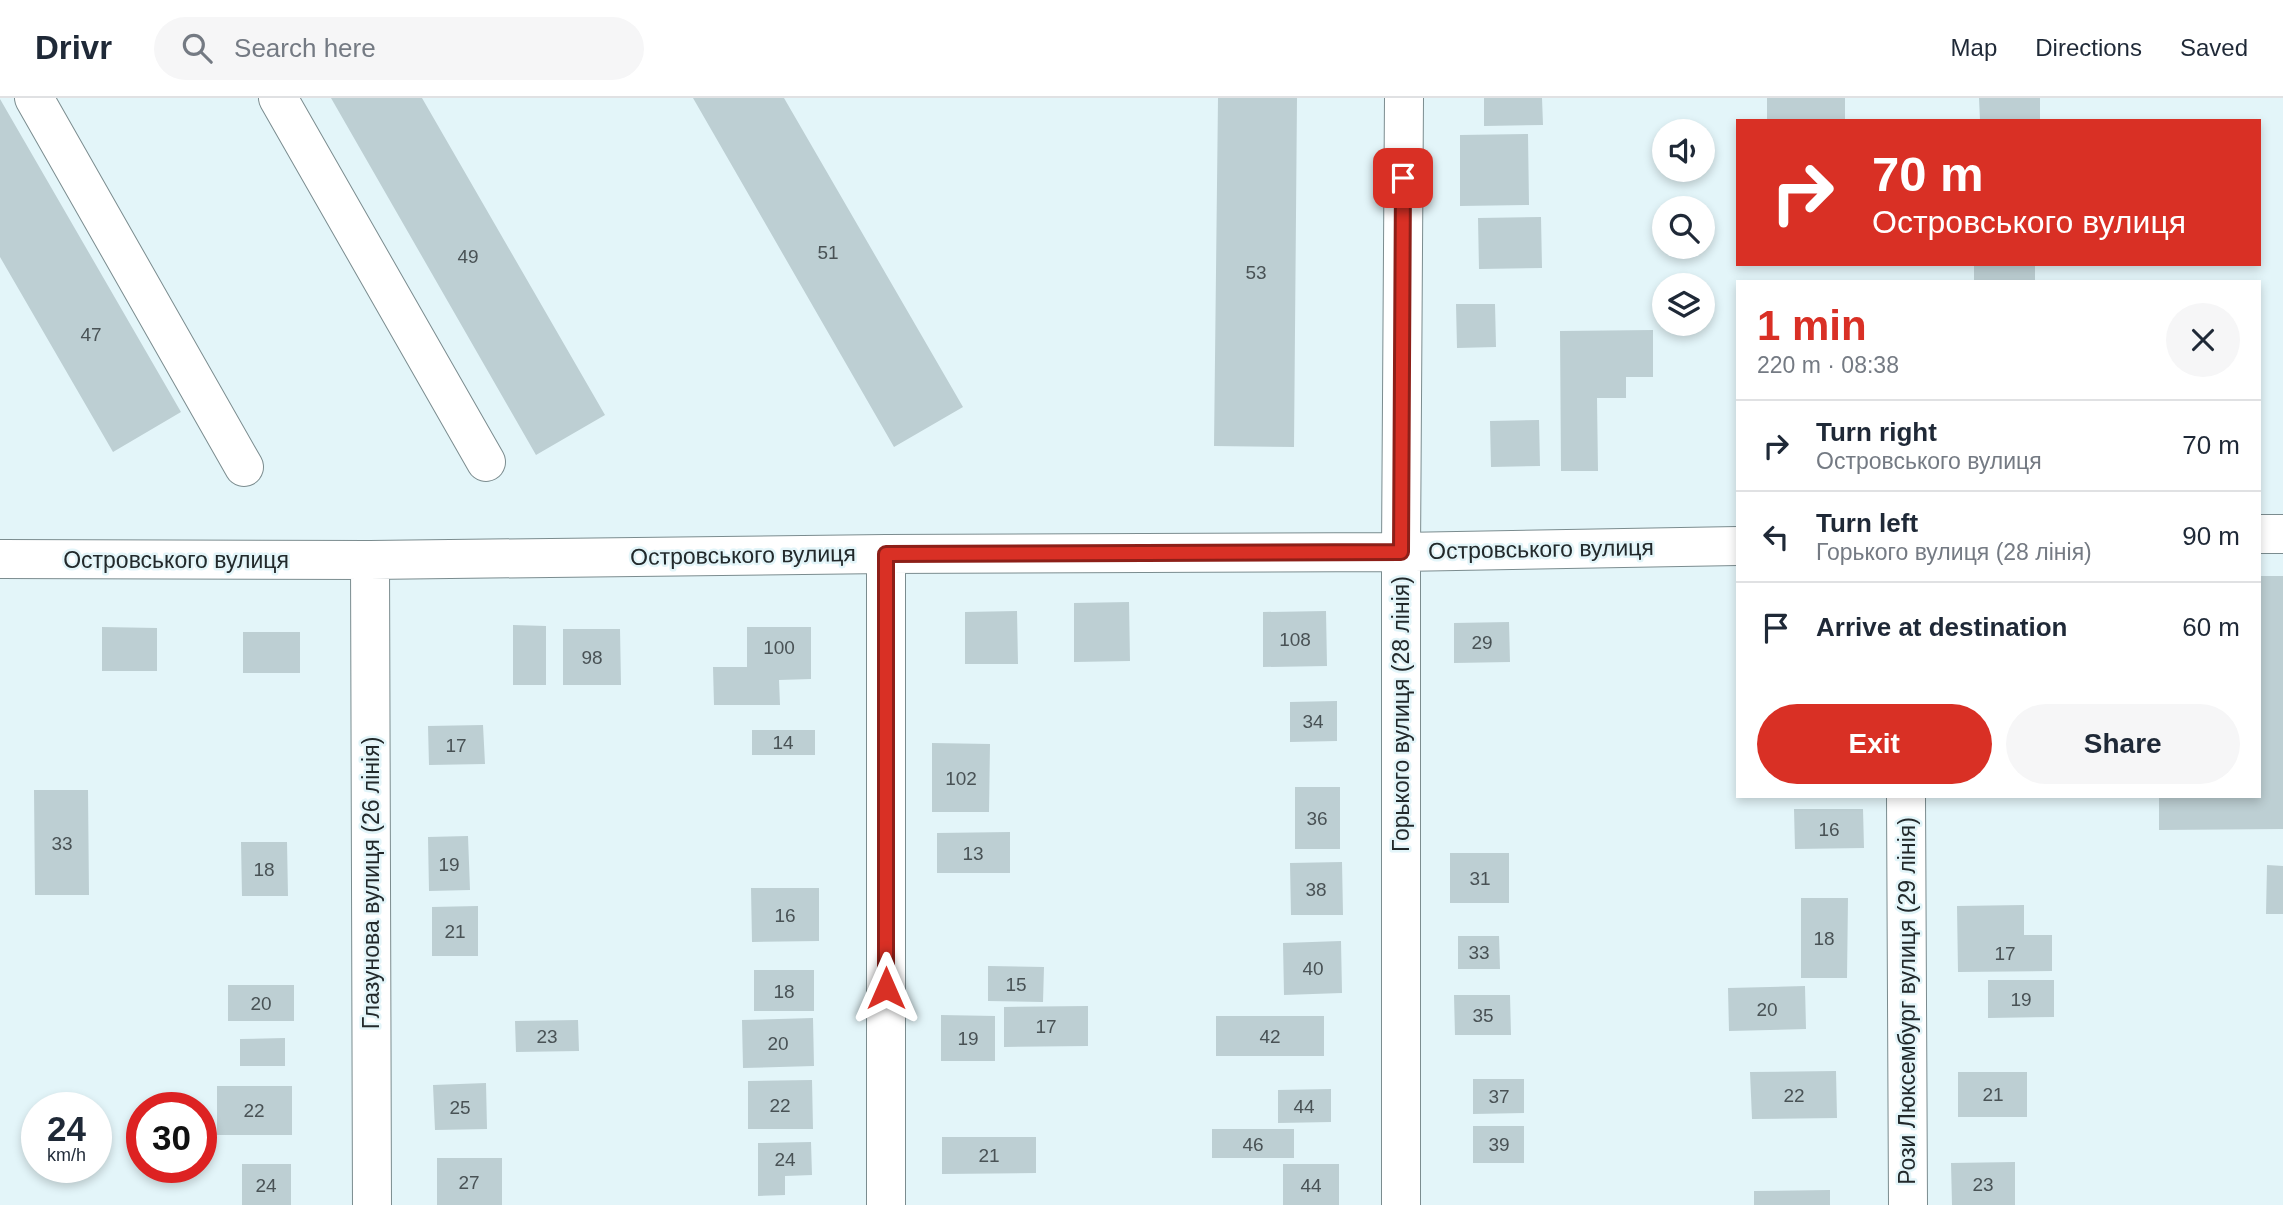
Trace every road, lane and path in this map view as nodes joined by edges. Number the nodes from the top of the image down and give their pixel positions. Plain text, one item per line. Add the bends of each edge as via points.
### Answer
1 (34, 98) edge
2 (278, 98) edge
3 (1404, 98) edge
4 (486, 462) dead end
5 (244, 467) dead end
6 (2261, 534) edge
7 (2283, 534) edge
8 (1736, 546) edge
9 (1401, 552) junction
10 (886, 554) junction
11 (0, 559) edge
12 (370, 560) junction
13 (1906, 798) edge
14 (372, 1205) edge
15 (886, 1205) edge
16 (1401, 1205) edge
17 (1908, 1205) edge

1 - 5 street
2 - 4 street
3 - 9 street, Горького вулиця (28 лiнiя)
6 - 7 street
8 - 9 street, Островського вулиця
9 - 10 street, Островського вулиця
9 - 16 street, Горького вулиця (28 лiнiя)
10 - 12 street, Островського вулиця
10 - 15 street
11 - 12 street, Островського вулиця
12 - 14 street, Глазунова вулиця (26 лiнiя)
13 - 17 street, Рози Люксембург вулиця (29 лiнiя)

